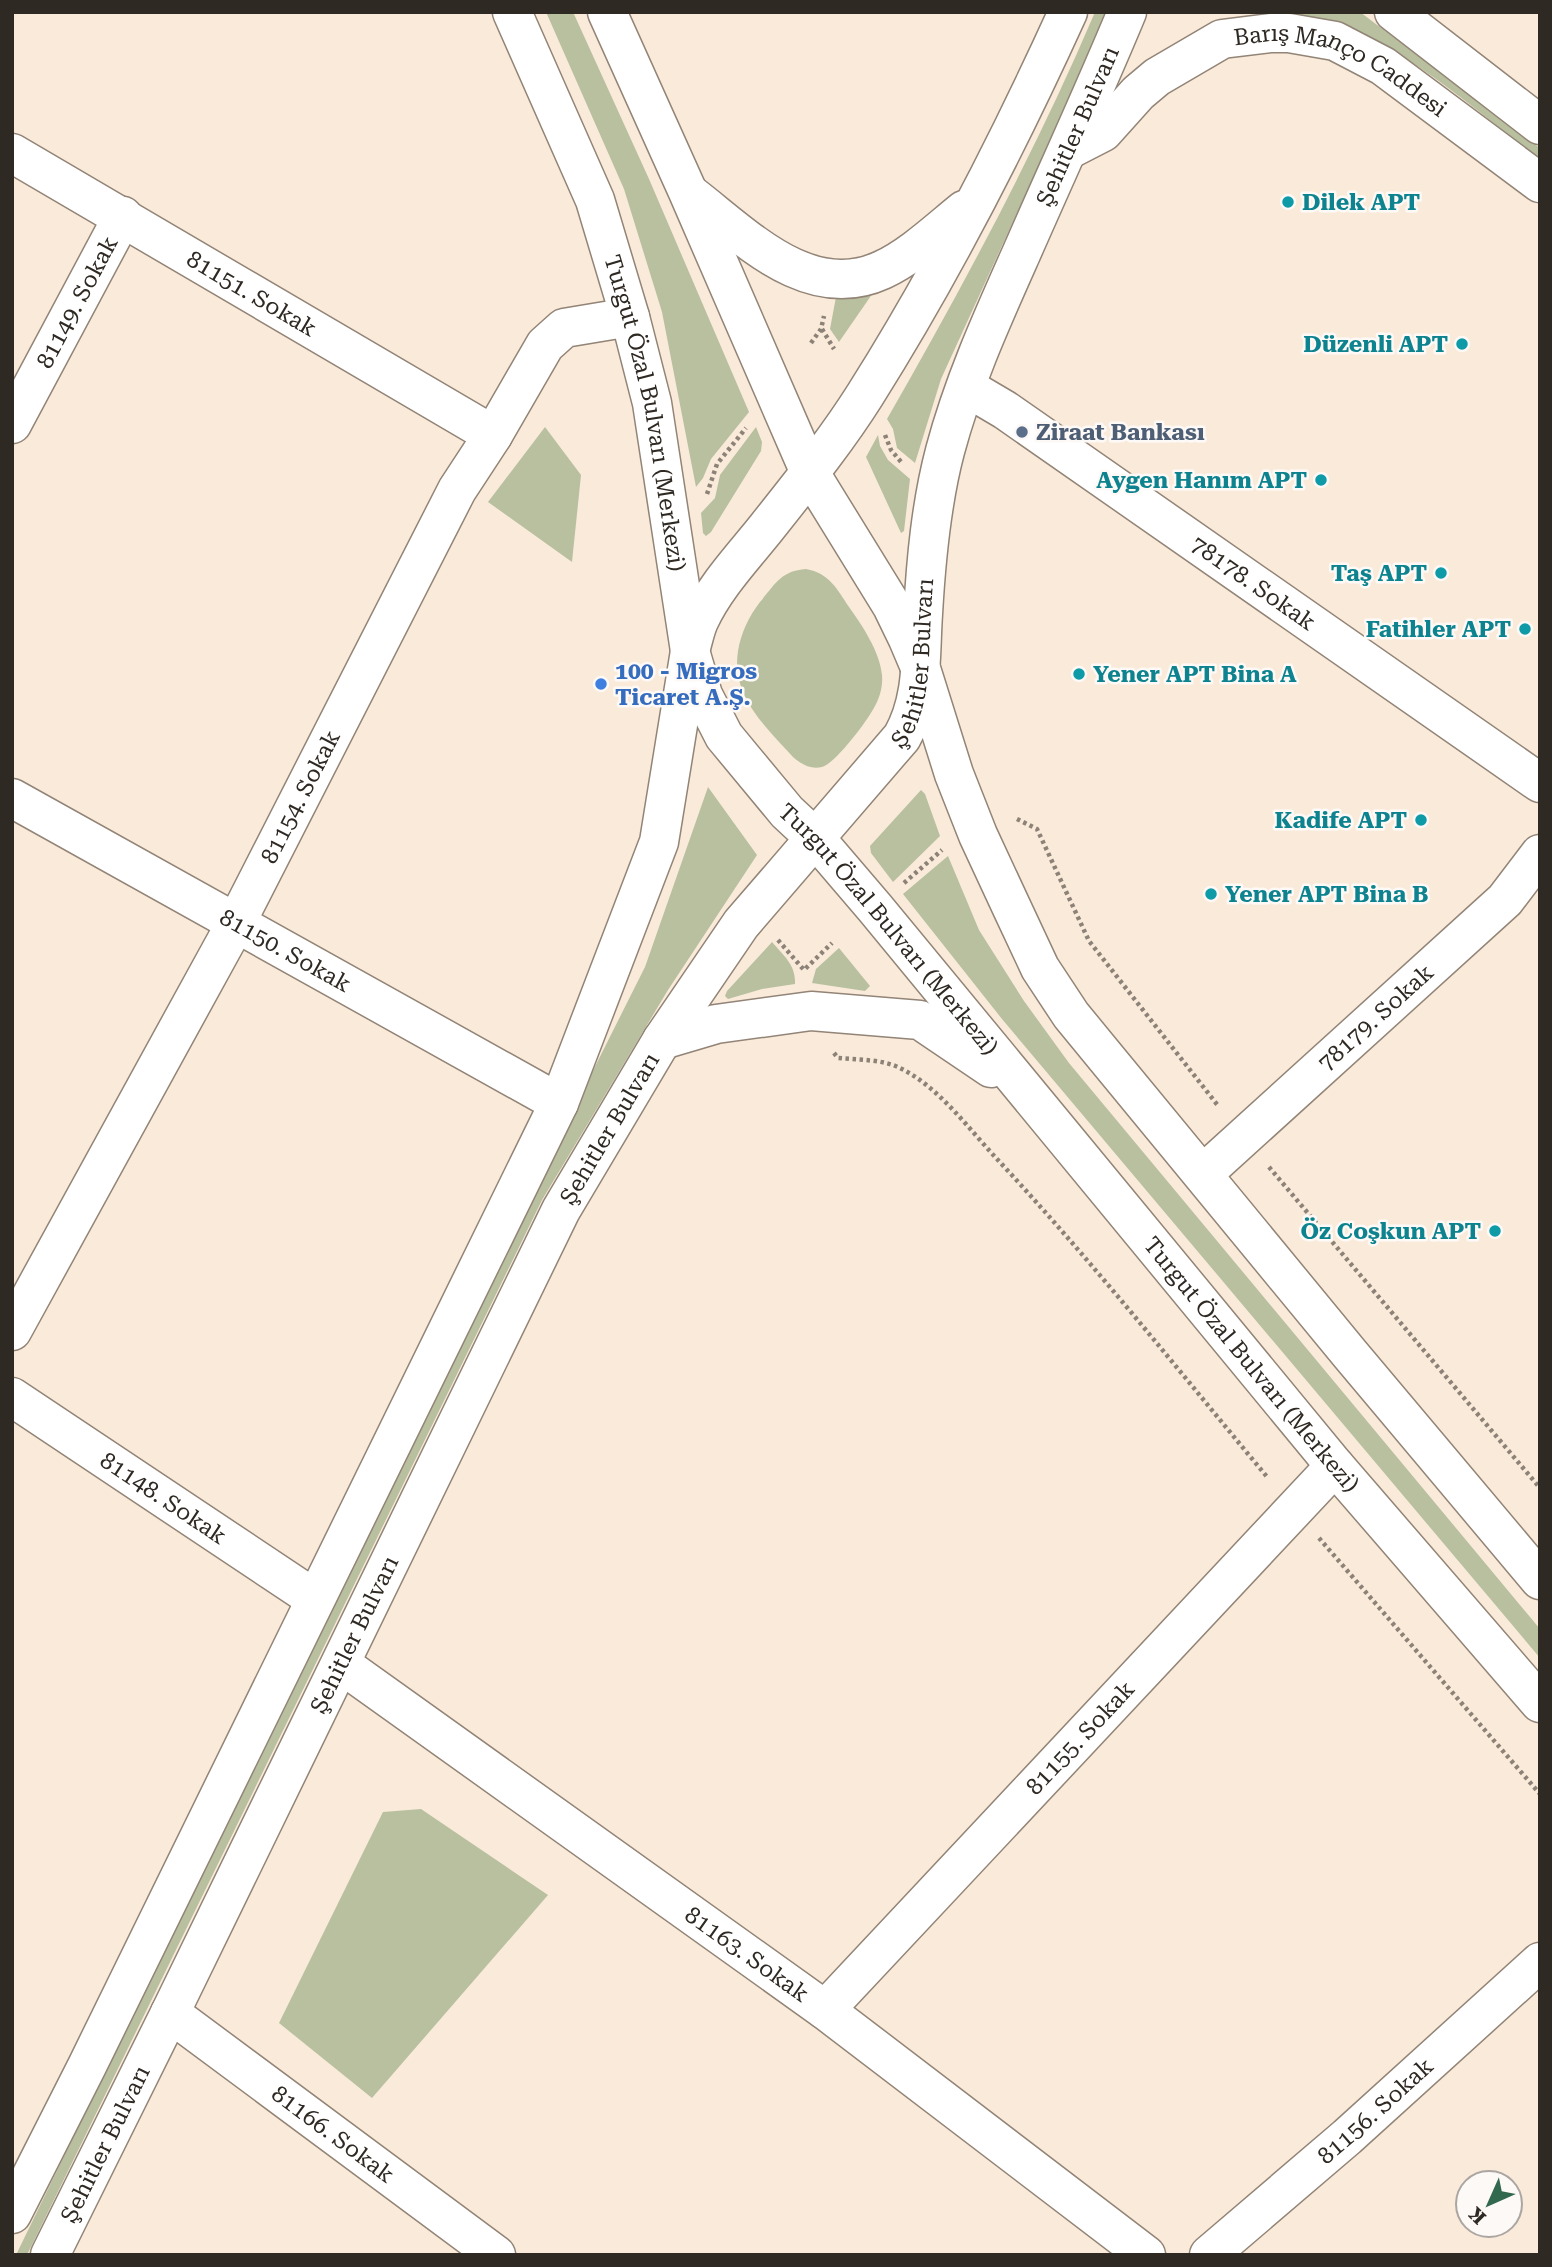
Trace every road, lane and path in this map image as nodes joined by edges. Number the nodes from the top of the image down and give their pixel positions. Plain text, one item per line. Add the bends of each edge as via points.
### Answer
1 (512, 12) edge
2 (607, 12) edge
3 (1068, 12) edge
4 (1127, 12) edge
5 (1244, 12) edge
6 (1368, 12) edge
7 (1404, 20) edge
8 (1289, 33) junction
9 (1540, 125) edge
10 (1068, 150) junction
11 (12, 153) edge
12 (1540, 183) edge
13 (688, 192) junction
14 (976, 200) junction
15 (123, 216) junction
16 (630, 317) junction
17 (811, 342) dead end
18 (834, 349) dead end
19 (966, 387) junction
20 (753, 419) dead end
21 (12, 424) edge
22 (882, 427) dead end
23 (493, 435) junction
24 (910, 470) dead end
25 (810, 473) junction
26 (704, 498) dead end
27 (690, 651) junction
28 (922, 672) junction
29 (1540, 783) edge
30 (12, 798) edge
31 (1017, 819) dead end
32 (816, 839) junction
33 (944, 848) dead end
34 (1537, 863) edge
35 (898, 888) dead end
36 (236, 923) junction
37 (778, 939) dead end
38 (832, 943) dead end
39 (662, 1040) junction
40 (830, 1049) dead end
41 (1027, 1093) junction
42 (559, 1103) junction
43 (1217, 1104) dead end
44 (1203, 1174) junction
45 (1276, 1176) dead end
46 (12, 1331) edge
47 (12, 1397) edge
48 (1335, 1465) junction
49 (1273, 1484) dead end
50 (1540, 1488) edge
51 (1316, 1534) dead end
52 (1540, 1580) edge
53 (315, 1598) junction
54 (341, 1664) junction
55 (1540, 1703) edge
56 (1540, 1794) edge
57 (1540, 1962) edge
58 (825, 2010) junction
59 (170, 2013) junction
60 (12, 2214) edge
61 (50, 2255) edge
62 (496, 2255) edge
63 (1146, 2255) edge
64 (1209, 2255) edge

1 - 16 main road, Turgut Özal Bulvarı (Merkezi) via 595,200
2 - 13 main road
3 - 14 main road
4 - 10 main road, Şehitler Bulvarı
5 - 8 main road
6 - 7 main road via 1382,23
7 - 9 main road
8 - 10 main road, Barış Manço Caddesi via 1222,39 1157,77 1103,132
8 - 12 main road, Barış Manço Caddesi via 1335,41 1383,66
10 - 19 main road, Şehitler Bulvarı
11 - 15 main road, 81151. Sokak
13 - 14 main road via 785,264 807,275 846,281 901,258
13 - 25 main road
14 - 25 main road via 897,343
15 - 21 main road, 81149. Sokak
15 - 23 main road, 81151. Sokak
16 - 23 main road, 81154. Sokak via 564,328 544,345
16 - 27 main road, Turgut Özal Bulvarı (Merkezi) via 652,402
17 - 18 path via 821,329
19 - 28 main road, Şehitler Bulvarı via 935,499
19 - 29 main road, 78178. Sokak
20 - 26 path via 716,464
22 - 24 path via 891,450
23 - 36 main road, 81154. Sokak via 457,490
25 - 27 main road via 716,593 699,621
25 - 28 main road via 892,606
27 - 32 main road, Turgut Özal Bulvarı (Merkezi) via 703,695 724,736
27 - 42 main road via 659,842
28 - 32 main road, Şehitler Bulvarı via 915,708 902,737
28 - 44 main road via 978,835 1040,968 1071,1015
30 - 36 main road, 81150. Sokak
31 - 43 path via 1037,830 1089,941
32 - 39 main road, Şehitler Bulvarı via 741,924
32 - 41 main road, Turgut Özal Bulvarı (Merkezi)
33 - 35 path
34 - 44 main road, 78179. Sokak via 1505,900
36 - 42 main road, 81150. Sokak
36 - 46 main road, 81154. Sokak
37 - 38 path via 804,970
39 - 41 main road via 716,1024 811,1011 920,1020
39 - 54 main road, Şehitler Bulvarı via 561,1210
40 - 49 path via 838,1058 898,1068 949,1107 1040,1205
41 - 48 main road, Turgut Özal Bulvarı (Merkezi)
42 - 53 main road
44 - 52 main road
45 - 50 path
47 - 53 main road, 81148. Sokak
48 - 55 main road, Turgut Özal Bulvarı (Merkezi)
48 - 58 main road, 81155. Sokak
51 - 56 path
53 - 60 main road
54 - 58 main road, 81163. Sokak
54 - 59 main road, Şehitler Bulvarı
57 - 64 main road, 81156. Sokak
58 - 63 main road, 81163. Sokak
59 - 61 main road, Şehitler Bulvarı
59 - 62 main road, 81166. Sokak

